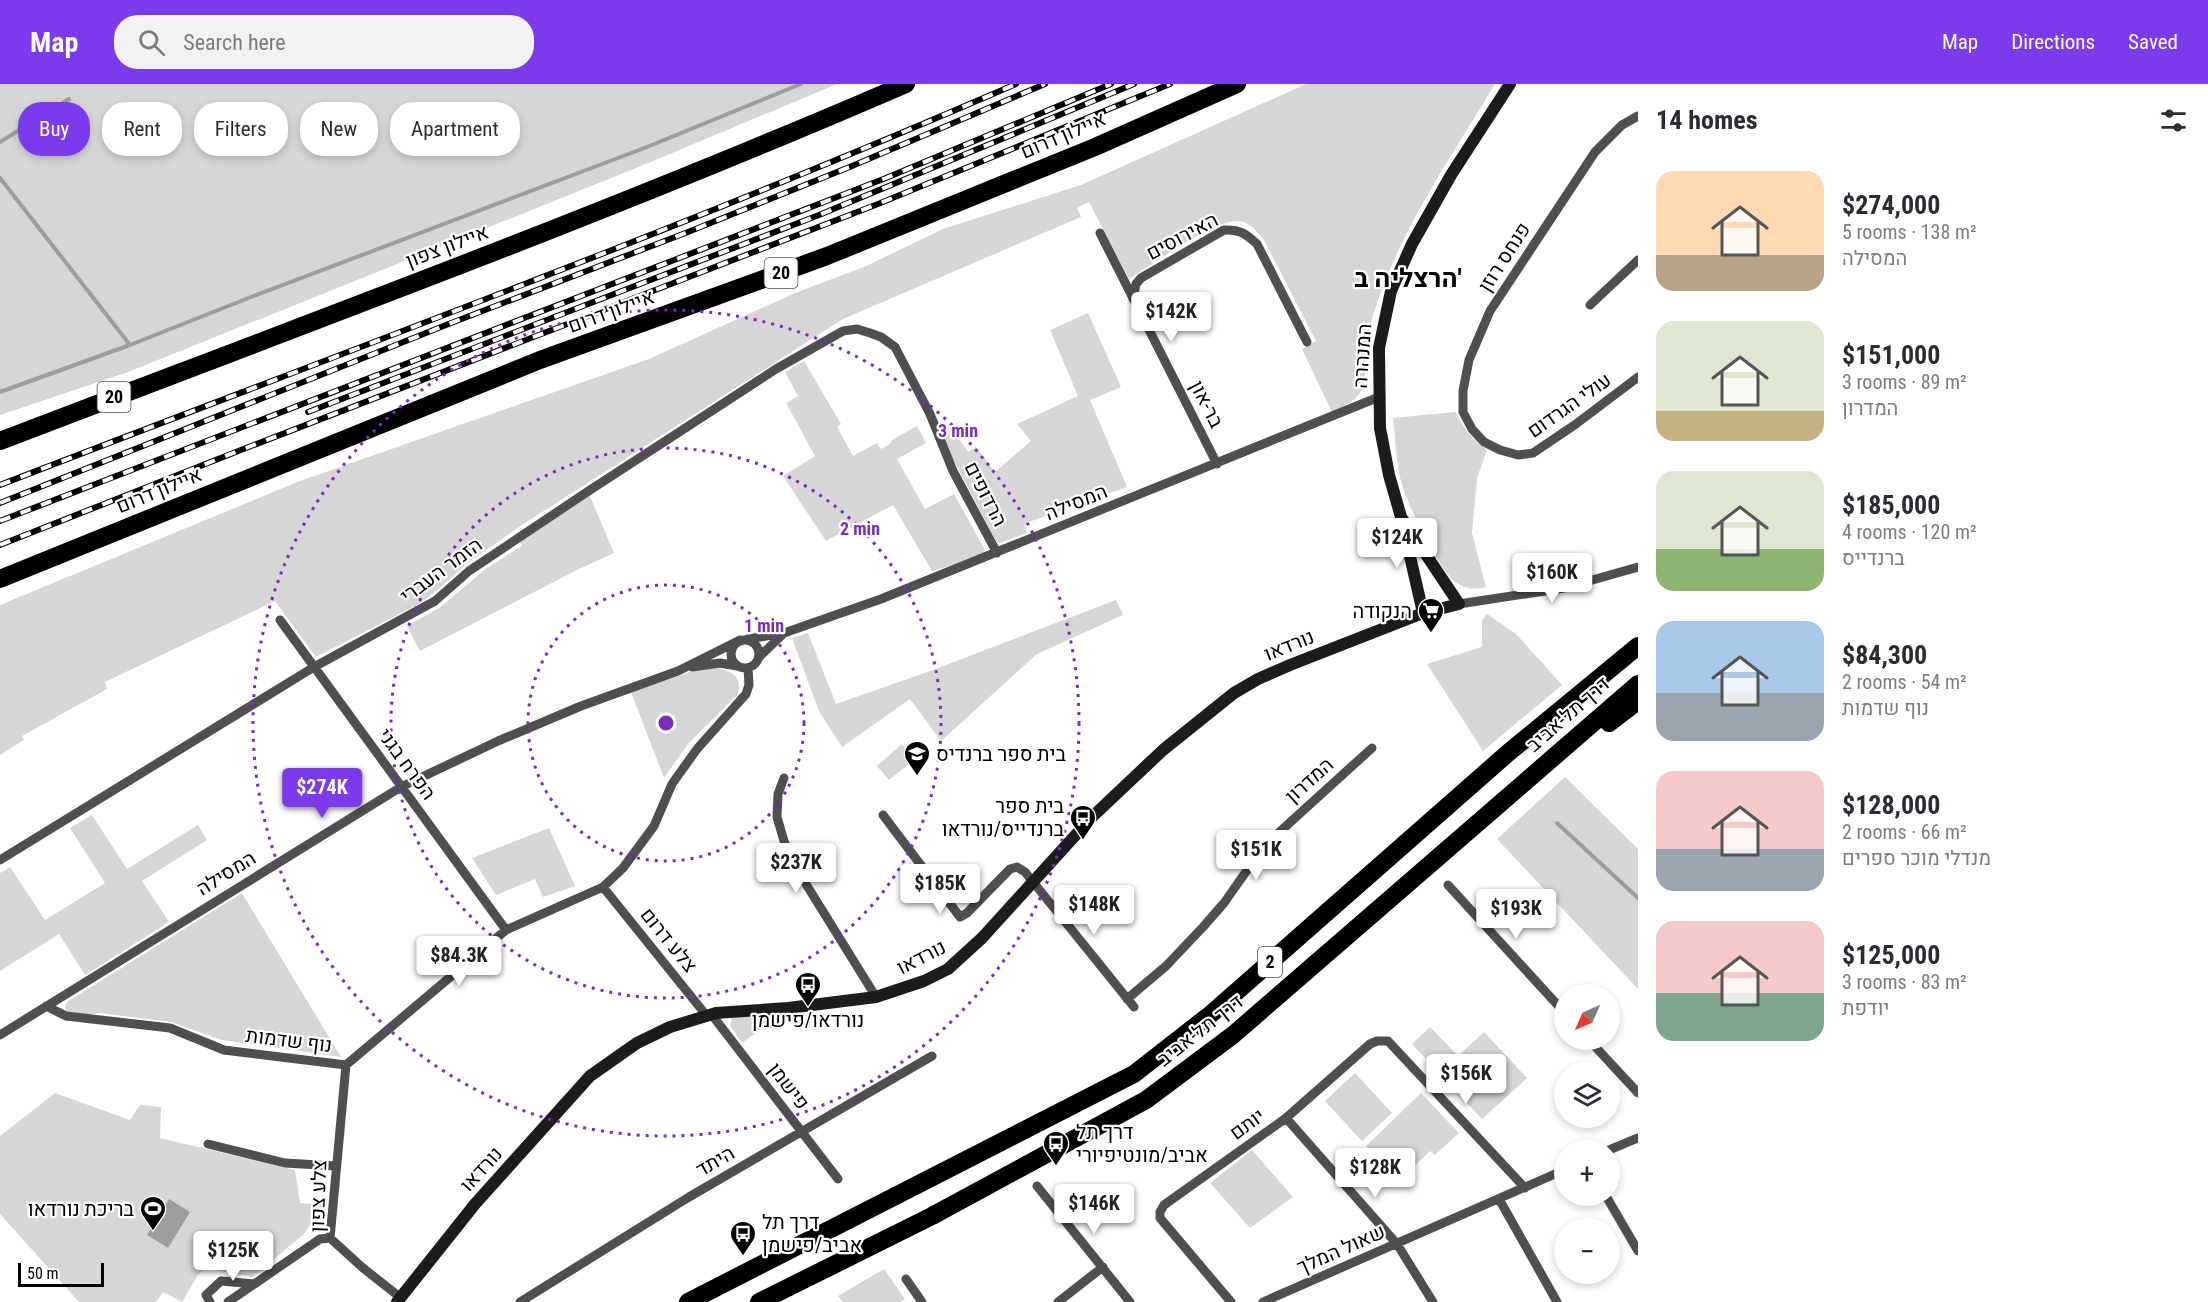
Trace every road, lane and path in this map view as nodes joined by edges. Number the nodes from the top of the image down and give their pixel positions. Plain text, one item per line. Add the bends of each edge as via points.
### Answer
1 (906, 84) edge
2 (1237, 84) edge
3 (1510, 84) edge
4 (1638, 116) edge
5 (1100, 233) dead end
6 (1638, 260) edge
7 (1133, 299) junction
8 (1590, 304) dead end
9 (870, 333) joint
10 (1307, 342) dead end
11 (1638, 377) edge
12 (1378, 397) junction
13 (0, 441) edge
14 (1484, 442) joint
15 (1217, 464) junction
16 (1401, 517) junction
17 (997, 553) junction
18 (1638, 567) edge
19 (0, 579) edge
20 (1459, 604) junction
21 (1424, 613) junction
22 (280, 620) dead end
23 (784, 633) junction
24 (744, 640) junction
25 (1638, 646) edge
26 (759, 657) junction
27 (737, 666) junction
28 (314, 667) junction
29 (748, 668) junction
30 (678, 670) junction
31 (1638, 684) edge
32 (1638, 701) edge
33 (1372, 748) dead end
34 (784, 778) dead end
35 (401, 787) junction
36 (884, 815) dead end
37 (1478, 822) junction
38 (0, 860) edge
39 (1033, 882) junction
40 (1448, 885) dead end
41 (603, 887) junction
42 (506, 930) junction
43 (876, 997) junction
44 (1127, 999) junction
45 (1554, 1001) edge
46 (46, 1006) junction
47 (1134, 1007) dead end
48 (709, 1015) junction
49 (0, 1035) edge
50 (1598, 1050) edge
51 (932, 1056) dead end
52 (346, 1065) junction
53 (1638, 1092) edge
54 (1286, 1118) junction
55 (802, 1132) junction
56 (1638, 1138) edge
57 (208, 1144) dead end
58 (1620, 1145) edge
59 (336, 1166) junction
60 (1554, 1175) edge
61 (838, 1179) dead end
62 (1037, 1186) dead end
63 (1525, 1188) junction
64 (1499, 1200) junction
65 (1612, 1206) edge
66 (330, 1238) junction
67 (1397, 1244) junction
68 (1638, 1251) edge
69 (1102, 1267) junction
70 (906, 1279) dead end
71 (254, 1284) junction
72 (399, 1300) edge
73 (210, 1302) edge
74 (228, 1302) edge
75 (520, 1302) edge
76 (688, 1302) edge
77 (759, 1302) edge
78 (922, 1302) edge
79 (1058, 1302) edge
80 (1130, 1302) edge
81 (1231, 1302) edge
82 (1263, 1302) edge
83 (1433, 1302) edge
84 (1557, 1302) edge

1 - 13 highway, איילון צפון / 20 via 542,234
2 - 19 highway, איילון דרום / 20 via 1095,147 827,256 540,360
3 - 12 street, המנהרה via 1436,200 1391,291 1378,348
4 - 14 street, פנחס רוזן via 1622,125 1595,152 1479,333 1469,360 1463,412
5 - 7 street, בר-און
6 - 8 street
7 - 10 street, האירוסים via 1141,278 1224,230 1237,229 1257,244
7 - 15 street, בר-און
9 - 17 street, הרדופים via 895,347 930,414 953,471
9 - 28 street, הזמר העברי via 857,329 843,331 814,346 479,564 435,602
11 - 14 street, עולי הגרדום via 1533,453 1518,455
12 - 15 street, המסילה
12 - 16 street, המנהרה via 1389,475
15 - 17 street, המסילה
16 - 20 street, המנהרה
16 - 21 street, המנהרה
17 - 23 street, המסילה
18 - 20 street via 1564,588
20 - 21 street, נורדאו
21 - 39 street, נורדאו via 1290,665 1234,693 1120,790
22 - 28 street, הפרח בגני
23 - 24 street, המסילה
23 - 26 street, המסילה
24 - 26 street via 756,644
24 - 27 street via 731,650
24 - 30 street, המסילה
25 - 76 highway, דרך תל-אביב / 2 via 1508,753 1211,1014 1134,1074
26 - 29 street
27 - 29 street
27 - 30 street, המסילה via 720,663
28 - 35 street, הפרח בגני
28 - 38 street, הזמר העברי
29 - 41 street, נוף שדמות via 746,694 697,749 672,784 654,826 623,868
30 - 35 street, המסילה via 483,747
31 - 37 highway, דרך תל-אביב / 2
32 - 37 highway
33 - 44 street, המדרון via 1264,846 1203,927
34 - 43 street via 778,794 777,817 784,841 796,868
35 - 42 street, הפרח בגני
35 - 46 street, המסילה
36 - 39 street via 960,917 1010,868 1017,867
37 - 77 highway, דרך תל-אביב / 2 via 1233,1035 1146,1100 932,1216
39 - 43 street, נורדאו via 948,969
39 - 44 street
40 - 45 street
41 - 42 street, נוף שדמות
41 - 48 street, צלע דרום
42 - 52 street, נוף שדמות
43 - 48 street, נורדאו
44 - 47 street
46 - 49 street, המסילה
46 - 52 street, נוף שדמות via 66,1016 170,1028 224,1050
48 - 55 street, פישמן
48 - 72 street, נורדאו via 637,1043 590,1076 475,1204
50 - 53 street
51 - 55 street, היתד
52 - 59 street, צלע צפון
54 - 63 street, יותם via 1370,1044 1388,1041
54 - 67 street
54 - 81 street, יותם via 1164,1205 1160,1212 1160,1218
55 - 61 street, פישמן
55 - 75 street, היתד
56 - 58 street
57 - 59 street via 285,1163
59 - 66 street, צלע צפון
60 - 63 street, שאול המלך
62 - 69 street
63 - 64 street, שאול המלך
64 - 67 street, שאול המלך
64 - 84 street
65 - 68 street
66 - 71 street via 320,1239
66 - 72 street, צלע צפון
67 - 82 street, שאול המלך
67 - 83 street
69 - 79 street
69 - 80 street
70 - 78 street
71 - 73 street via 221,1281 206,1295
71 - 74 street

